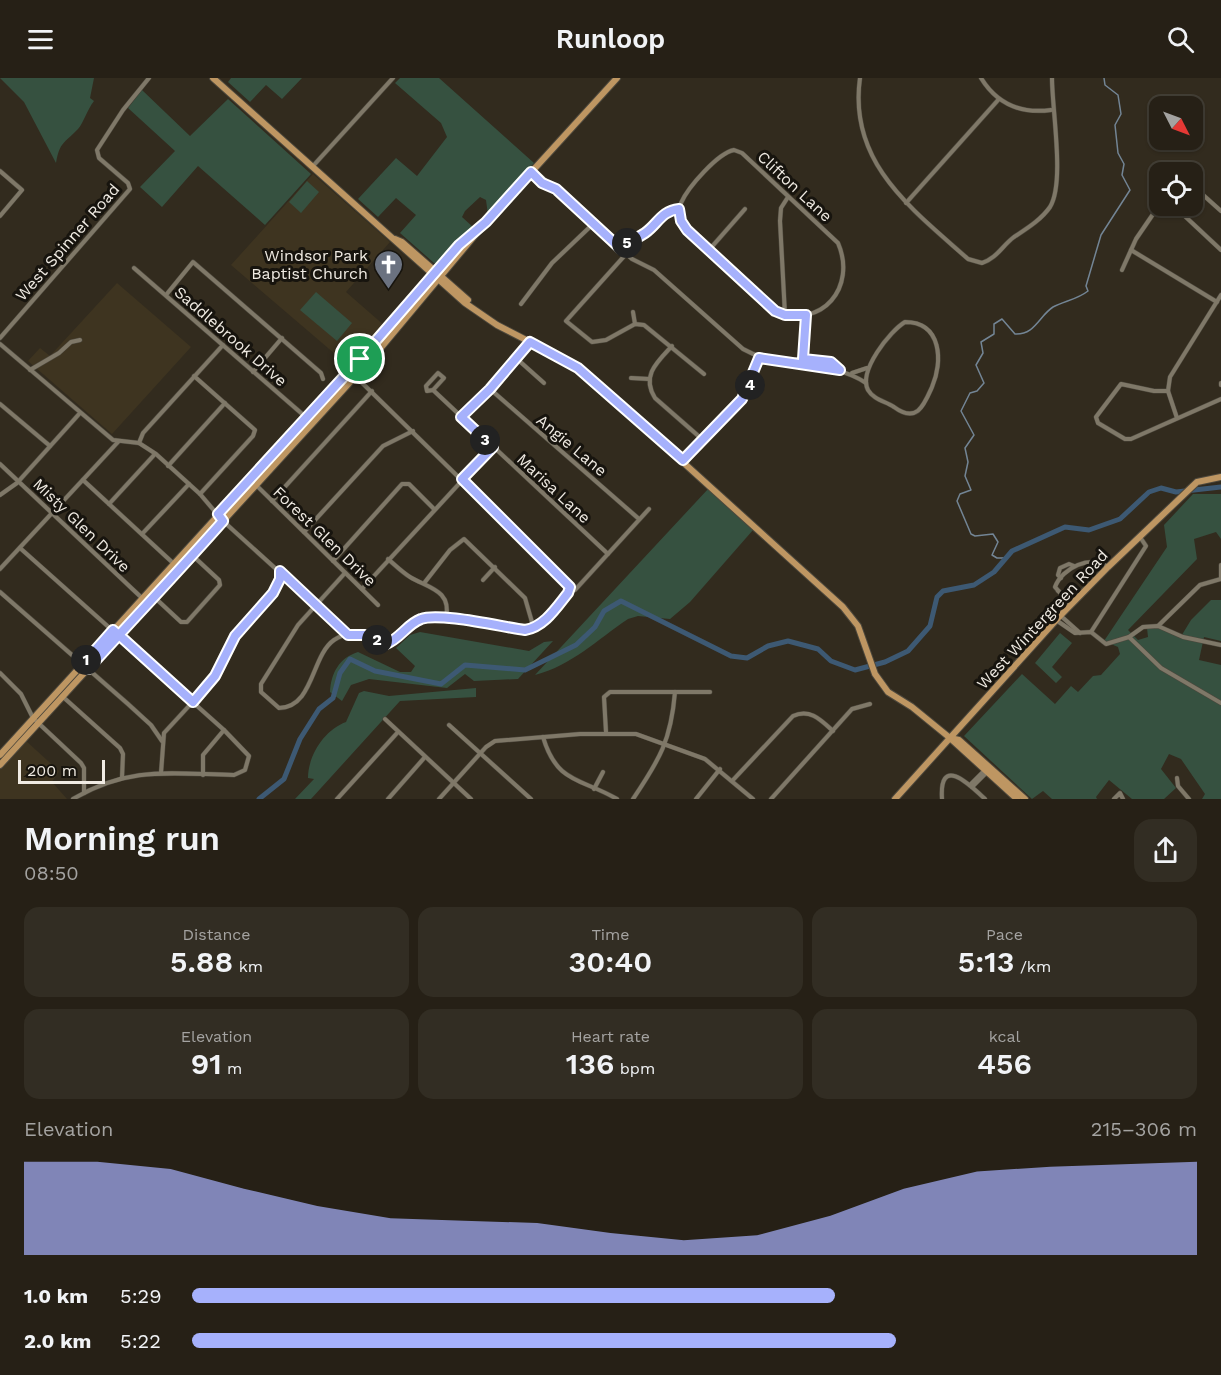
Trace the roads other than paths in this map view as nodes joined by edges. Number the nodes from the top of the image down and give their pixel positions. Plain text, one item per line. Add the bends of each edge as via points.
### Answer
1 (149, 78) edge
2 (213, 78) edge
3 (393, 78) edge
4 (618, 78) edge
5 (860, 78) edge
6 (981, 78) edge
7 (1052, 78) edge
8 (999, 99) junction
9 (1052, 110) junction
10 (313, 165) junction
11 (0, 171) edge
12 (532, 171) junction
13 (1203, 195) edge
14 (788, 197) junction
15 (906, 203) junction
16 (679, 209) junction
17 (745, 209) dead end
18 (1221, 211) edge
19 (0, 216) edge
20 (1152, 216) edge
21 (1185, 216) edge
22 (593, 224) junction
23 (644, 234) junction
24 (634, 238) junction
25 (638, 242) junction
26 (621, 249) junction
27 (709, 250) junction
28 (1131, 250) junction
29 (1221, 250) edge
30 (626, 254) junction
31 (134, 268) dead end
32 (1122, 270) dead end
33 (436, 275) junction
34 (166, 295) junction
35 (1221, 295) edge
36 (1217, 302) junction
37 (521, 304) dead end
38 (633, 312) dead end
39 (404, 314) junction
40 (785, 315) junction
41 (806, 315) junction
42 (635, 324) junction
43 (0, 338) edge
44 (282, 338) junction
45 (80, 340) dead end
46 (530, 342) junction
47 (0, 344) edge
48 (223, 345) junction
49 (672, 346) junction
50 (516, 358) junction
51 (759, 358) junction
52 (803, 361) junction
53 (867, 368) junction
54 (30, 370) junction
55 (349, 371) junction
56 (253, 372) junction
57 (704, 374) dead end
58 (852, 374) junction
59 (194, 376) junction
60 (355, 376) junction
61 (631, 378) dead end
62 (323, 379) dead end
63 (649, 379) junction
64 (544, 383) dead end
65 (866, 383) junction
66 (490, 389) junction
67 (433, 390) junction
68 (372, 391) junction
69 (1168, 391) junction
70 (1221, 399) edge
71 (225, 403) junction
72 (0, 404) edge
73 (80, 413) junction
74 (461, 417) junction
75 (306, 418) junction
76 (1178, 418) junction
77 (312, 423) junction
78 (413, 431) junction
79 (704, 440) junction
80 (118, 442) junction
81 (139, 443) junction
82 (50, 446) junction
83 (493, 447) junction
84 (156, 454) junction
85 (684, 462) junction
86 (0, 464) edge
87 (168, 466) junction
88 (1221, 477) edge
89 (250, 479) junction
90 (462, 479) junction
91 (19, 480) junction
92 (83, 480) junction
93 (189, 484) junction
94 (256, 485) junction
95 (200, 494) junction
96 (0, 495) edge
97 (272, 501) junction
98 (109, 504) junction
99 (434, 509) junction
100 (649, 509) dead end
101 (53, 512) junction
102 (218, 514) junction
103 (639, 519) junction
104 (223, 521) junction
105 (304, 532) junction
106 (142, 534) junction
107 (1143, 539) junction
108 (20, 548) junction
109 (608, 554) junction
110 (192, 555) junction
111 (388, 560) junction
112 (333, 561) junction
113 (173, 563) junction
114 (1106, 565) junction
115 (1221, 565) edge
116 (1074, 566) junction
117 (495, 567) junction
118 (0, 569) edge
119 (280, 571) junction
120 (345, 573) junction
121 (1061, 578) junction
122 (1221, 579) edge
123 (483, 580) dead end
124 (424, 582) junction
125 (362, 589) junction
126 (570, 589) junction
127 (148, 591) junction
128 (0, 592) edge
129 (154, 597) junction
130 (142, 598) junction
131 (148, 603) junction
132 (316, 604) junction
133 (1072, 604) junction
134 (378, 605) dead end
135 (446, 618) junction
136 (1058, 618) junction
137 (1158, 626) junction
138 (534, 629) junction
139 (113, 630) junction
140 (1091, 632) junction
141 (119, 635) junction
142 (348, 635) junction
143 (1129, 637) junction
144 (1221, 645) edge
145 (86, 666) junction
146 (0, 673) edge
147 (675, 692) junction
148 (710, 692) dead end
149 (60, 694) junction
150 (193, 702) junction
151 (1221, 703) edge
152 (870, 704) dead end
153 (385, 719) dead end
154 (36, 721) junction
155 (449, 724) dead end
156 (224, 730) junction
157 (833, 731) junction
158 (398, 732) junction
159 (606, 732) junction
160 (543, 737) junction
161 (950, 738) junction
162 (162, 742) junction
163 (667, 744) junction
164 (480, 753) junction
165 (0, 755) edge
166 (426, 758) junction
167 (0, 765) edge
168 (720, 770) junction
169 (988, 770) junction
170 (603, 772) dead end
171 (160, 773) junction
172 (203, 774) junction
173 (122, 778) junction
174 (1178, 778) dead end
175 (733, 780) junction
176 (454, 783) junction
177 (971, 786) junction
178 (594, 789) junction
179 (84, 793) junction
180 (73, 799) edge
181 (337, 799) edge
182 (388, 799) edge
183 (439, 799) edge
184 (471, 799) edge
185 (531, 799) edge
186 (617, 799) edge
187 (633, 799) edge
188 (696, 799) edge
189 (753, 799) edge
190 (771, 799) edge
191 (895, 799) edge
192 (942, 799) edge
193 (985, 799) edge
194 (1017, 799) edge
195 (1025, 799) edge
196 (1114, 799) edge
197 (1123, 799) edge
198 (1189, 799) edge

1 - 43 street, West Spinner Road via 97,150 99,158 130,189
2 - 10 main road
3 - 10 street
4 - 12 main road
5 - 15 street via 859,108 867,145 888,185
6 - 8 street
7 - 9 street
8 - 9 street via 1025,110
8 - 15 street
9 - 15 street via 1058,164 1055,196 1050,208 994,258 982,263 968,259
10 - 33 main road
11 - 19 street via 22,190
12 - 22 street
12 - 33 main road
13 - 18 street
14 - 16 street, Clifton Lane via 734,150 716,160 688,191
14 - 40 street via 781,208 780,221
14 - 41 street, Clifton Lane via 843,252 843,283 823,308
16 - 23 street via 663,213
16 - 27 street via 681,221
17 - 27 street
20 - 28 street
21 - 29 street
22 - 26 street
22 - 37 street via 552,263
23 - 24 street
23 - 25 street
24 - 25 street
24 - 26 street
25 - 30 street
26 - 30 street
27 - 40 street via 775,311
28 - 32 street
28 - 36 street
30 - 42 street via 566,321 592,342 606,340
30 - 51 street via 654,270 743,349
31 - 34 street, Saddlebrook Drive
33 - 39 main road
33 - 46 main road via 497,325
34 - 44 street via 193,262
34 - 48 street, Saddlebrook Drive
35 - 36 street
36 - 69 street via 1172,371
38 - 42 street
39 - 55 main road
39 - 60 main road
40 - 41 street
41 - 52 street
42 - 49 street via 654,331
44 - 56 street
44 - 62 street
45 - 54 street
46 - 50 street
46 - 85 main road via 578,368
47 - 54 street
48 - 56 street, Saddlebrook Drive
48 - 59 street
49 - 57 street
49 - 63 street via 656,363
50 - 64 street
50 - 66 street
51 - 52 street
51 - 79 street via 742,399
52 - 58 street
53 - 58 street
53 - 65 street
53 - 65 street via 893,330 905,322 921,325 937,340 938,375 925,406 918,412 900,412 873,396
54 - 73 street
55 - 60 street
55 - 75 main road
56 - 75 street, Saddlebrook Drive
58 - 65 street
59 - 71 street
59 - 81 street via 143,433
60 - 68 street
60 - 77 main road
61 - 63 street
63 - 79 street via 655,398
66 - 74 street
66 - 103 street, Angie Lane
67 - 67 street via 444,378 442,375 435,375 426,386 427,391
67 - 74 street, Marisa Lane
68 - 78 street
68 - 97 street
69 - 76 street
69 - 76 street via 1121,384 1096,417 1098,423 1125,439
70 - 76 street
71 - 87 street
71 - 95 street via 255,433
72 - 82 street
73 - 80 street
73 - 82 street
74 - 83 street, Marisa Lane
75 - 77 street, Saddlebrook Drive
75 - 89 main road
77 - 94 main road
78 - 90 street
78 - 105 street via 383,447
79 - 85 street
80 - 81 street
80 - 92 street
81 - 84 street
82 - 91 street
83 - 90 street
83 - 109 street, Marisa Lane
84 - 87 street
84 - 98 street
85 - 161 main road via 843,607 858,626 878,679 894,697
86 - 91 street, Misty Glen Drive
87 - 93 street
88 - 107 main road, West Wintergreen Road via 1197,482
89 - 94 street, Forest Glen Drive
89 - 102 main road
90 - 99 street
90 - 126 street
91 - 96 street
91 - 101 street, Misty Glen Drive
92 - 98 street
92 - 101 street
93 - 95 street
93 - 106 street
94 - 97 street, Forest Glen Drive
94 - 104 main road
95 - 102 street
97 - 105 street, Forest Glen Drive
98 - 106 street
99 - 111 street
99 - 112 street via 409,484 402,484
100 - 103 street
101 - 108 street
101 - 130 street, Misty Glen Drive
102 - 104 street
102 - 113 main road
103 - 109 street
104 - 110 main road
104 - 119 street
105 - 112 street, Forest Glen Drive
106 - 113 street
107 - 114 main road, West Wintergreen Road
107 - 140 street via 1146,546
108 - 118 street
108 - 139 street
109 - 126 street via 575,590
110 - 129 main road
110 - 129 street via 219,580 218,589 184,624
111 - 124 street via 408,576
111 - 125 street
112 - 120 street, Forest Glen Drive
113 - 127 main road
114 - 116 street
114 - 133 main road, West Wintergreen Road
115 - 122 street
116 - 121 street
116 - 121 street via 1060,568
117 - 123 street
117 - 124 street via 468,541 462,540
117 - 138 street via 525,597
119 - 132 street
119 - 150 street via 273,593 235,636 215,676
120 - 125 street, Forest Glen Drive
120 - 132 street
121 - 133 street via 1055,587
122 - 137 street via 1200,585
124 - 135 street via 440,592
125 - 134 street, Forest Glen Drive
126 - 138 street
127 - 129 street
127 - 130 main road
128 - 145 street
129 - 131 main road
130 - 131 street, Misty Glen Drive
130 - 139 main road
131 - 141 main road
132 - 142 street
132 - 142 street via 298,625 260,689 279,708 308,689 316,664 330,643
133 - 136 main road, West Wintergreen Road
135 - 138 street
135 - 142 street via 430,616 419,620 386,644 365,635
136 - 140 street via 1070,630 1080,634
136 - 161 main road, West Wintergreen Road
137 - 143 street via 1143,627
137 - 144 street via 1183,638
139 - 141 street
139 - 145 main road
140 - 143 street via 1106,644
141 - 145 main road
141 - 150 street
143 - 151 street via 1156,664
145 - 149 main road
145 - 162 street via 151,725
146 - 154 street via 21,694
147 - 148 street
147 - 159 street via 606,694
147 - 163 street
149 - 154 main road
149 - 173 street via 120,748
150 - 156 street
150 - 162 street via 165,733
152 - 157 street via 852,709
153 - 158 street
154 - 165 main road
154 - 167 main road
154 - 179 street via 81,763
155 - 164 street
156 - 172 street via 203,754
156 - 172 street via 249,756 247,765 234,775
157 - 175 street via 813,714 800,712
157 - 190 street
158 - 166 street
158 - 181 street
159 - 160 street
159 - 163 street via 636,734
160 - 164 street via 495,741
160 - 178 street via 553,762 570,777
161 - 169 main road via 958,740
161 - 191 main road, West Wintergreen Road
162 - 171 street
163 - 168 street via 705,759
163 - 187 street
164 - 176 street
164 - 185 street
166 - 176 street
166 - 182 street
168 - 175 street
168 - 188 street
169 - 177 street
169 - 194 main road
169 - 195 main road
170 - 178 street
171 - 172 street
171 - 173 street
173 - 179 street
174 - 198 street via 1178,786
175 - 189 street
176 - 183 street
176 - 184 street
177 - 192 street via 960,777 948,777 942,783
177 - 193 street
178 - 186 street
179 - 180 street
196 - 197 street via 1120,793

